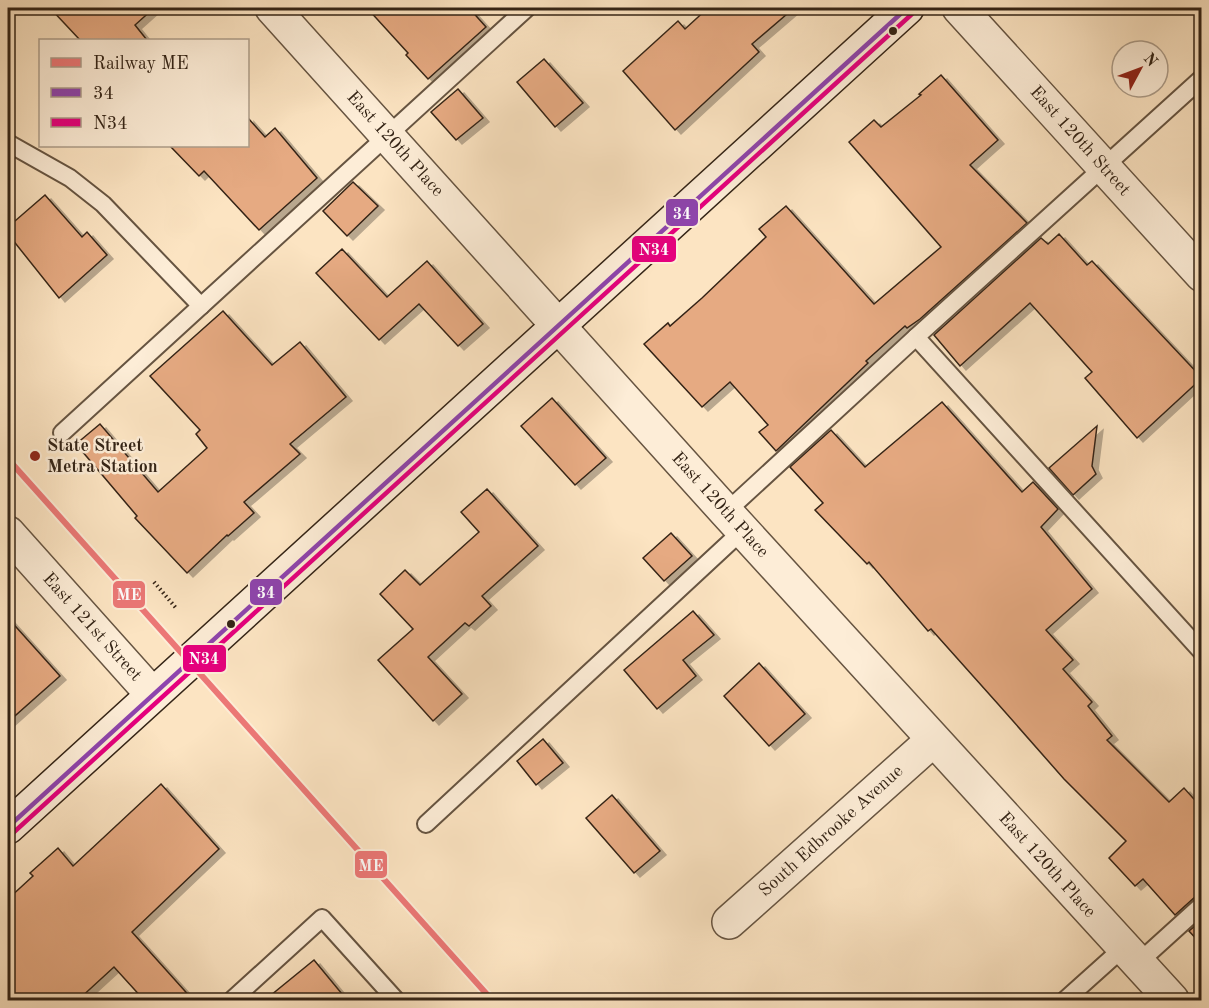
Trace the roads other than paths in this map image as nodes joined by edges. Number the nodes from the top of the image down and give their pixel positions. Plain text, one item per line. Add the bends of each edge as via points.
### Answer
1 (272, 8) edge
2 (527, 8) edge
3 (907, 8) edge
4 (959, 8) edge
5 (1202, 78) edge
6 (387, 136) junction
7 (8, 143) edge
8 (1104, 167) junction
9 (1202, 275) edge
10 (201, 306) junction
11 (558, 326) junction
12 (916, 337) junction
13 (62, 433) dead end
14 (734, 521) junction
15 (8, 533) edge
16 (1202, 652) edge
17 (152, 694) junction
18 (933, 740) junction
19 (426, 824) dead end
20 (8, 827) edge
21 (1202, 905) edge
22 (729, 922) dead end
23 (1130, 955) junction
24 (232, 1000) edge
25 (396, 1000) edge
26 (1065, 1000) edge
27 (1172, 1000) edge

1 - 6 street, East 120th Place
2 - 6 lane
3 - 11 street
4 - 8 street, East 120th Street
5 - 8 lane
6 - 10 lane
6 - 11 street, East 120th Place
7 - 10 lane via 70,178 103,204
8 - 9 street, East 120th Street
8 - 12 lane
10 - 13 lane
11 - 14 street, East 120th Place
11 - 17 street
12 - 14 lane
12 - 16 lane
14 - 18 street, East 120th Place
14 - 19 lane
15 - 17 street, East 121st Street
17 - 20 street
18 - 22 street, South Edbrooke Avenue
18 - 23 street, East 120th Place
21 - 23 lane
23 - 26 lane
23 - 27 street, East 120th Place
24 - 25 lane via 322,918

